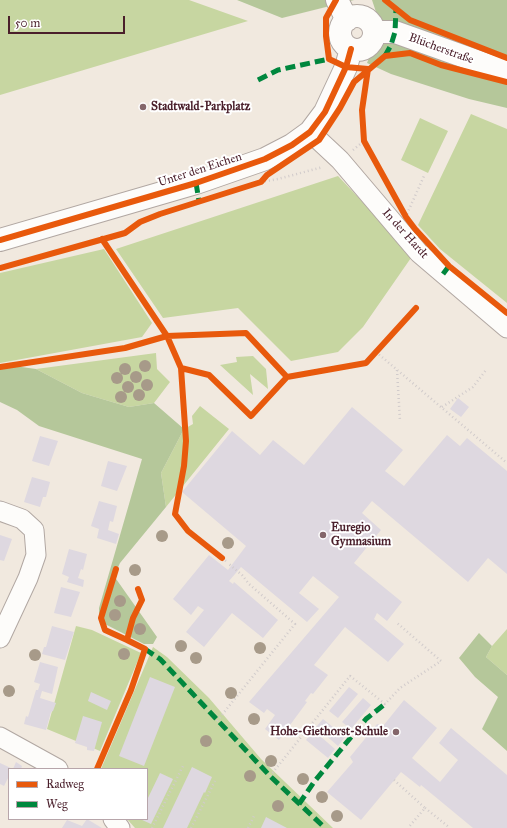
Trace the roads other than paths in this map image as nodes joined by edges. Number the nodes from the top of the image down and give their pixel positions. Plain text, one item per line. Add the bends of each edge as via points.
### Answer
1 (337, 0) edge
2 (346, 20) junction
3 (374, 32) junction
4 (351, 49) junction
5 (507, 72) edge
6 (310, 132) junction
7 (0, 240) edge
8 (507, 328) edge
9 (0, 511) edge
10 (0, 638) edge
11 (0, 737) edge
12 (56, 768) edge

1 - 2 street
2 - 3 street via 355,16 366,19
2 - 4 street via 341,37 344,44
3 - 4 street via 372,42 368,46
3 - 5 street, Blücherstraße via 395,32
4 - 6 street, Unter den Eichen via 346,67 325,112
6 - 7 street, Unter den Eichen via 292,146 258,162 144,199
6 - 8 street, In der Hardt via 340,160 420,252
9 - 10 street via 22,518 34,530 36,555
11 - 12 street

